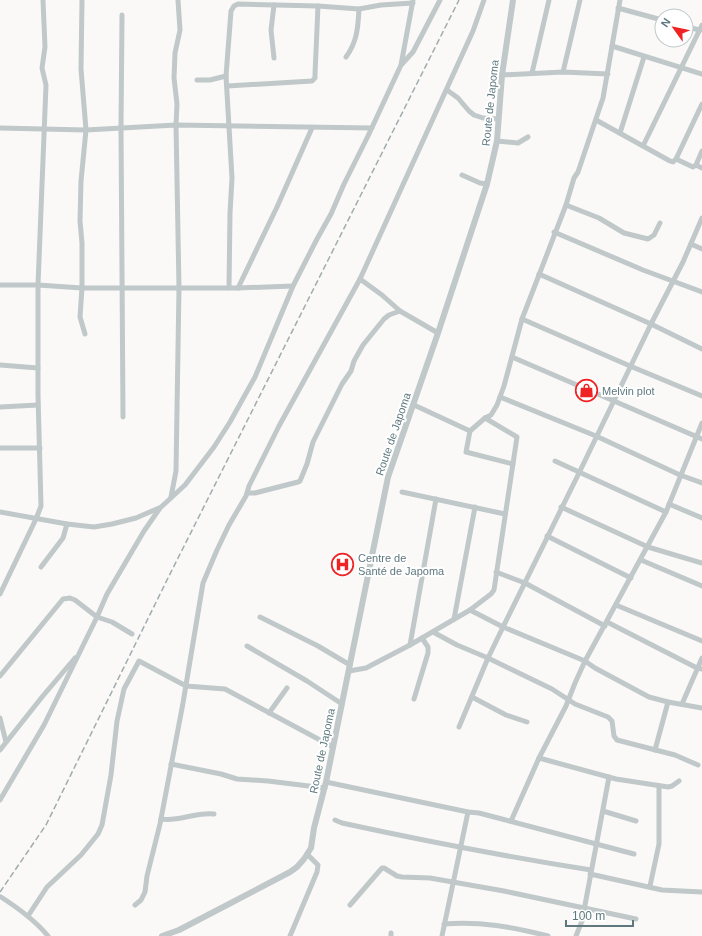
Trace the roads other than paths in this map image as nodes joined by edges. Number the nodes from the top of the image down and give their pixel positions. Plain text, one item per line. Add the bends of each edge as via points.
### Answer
1 (43, 0) edge
2 (82, 0) edge
3 (178, 0) edge
4 (440, 0) edge
5 (484, 0) edge
6 (513, 0) edge
7 (549, 0) edge
8 (580, 0) edge
9 (620, 0) edge
10 (413, 1) edge
11 (274, 5) junction
12 (318, 6) junction
13 (618, 8) junction
14 (359, 9) junction
15 (122, 15) dead end
16 (654, 18) edge
17 (701, 28) edge
18 (612, 46) junction
19 (346, 57) dead end
20 (644, 57) junction
21 (274, 58) dead end
22 (401, 65) junction
23 (681, 68) junction
24 (563, 72) junction
25 (532, 73) junction
26 (608, 74) junction
27 (702, 74) edge
28 (502, 75) junction
29 (226, 76) junction
30 (197, 80) dead end
31 (227, 86) junction
32 (447, 90) junction
33 (702, 104) edge
34 (498, 119) junction
35 (596, 120) junction
36 (176, 125) junction
37 (230, 126) junction
38 (0, 128) edge
39 (120, 128) junction
40 (312, 128) junction
41 (372, 128) junction
42 (45, 129) junction
43 (86, 130) junction
44 (620, 133) junction
45 (528, 137) dead end
46 (497, 141) junction
47 (642, 146) junction
48 (702, 151) edge
49 (676, 159) junction
50 (696, 165) junction
51 (702, 168) edge
52 (462, 175) dead end
53 (487, 184) junction
54 (566, 205) junction
55 (702, 218) edge
56 (660, 223) dead end
57 (554, 232) junction
58 (691, 244) junction
59 (702, 249) edge
60 (539, 274) junction
61 (360, 279) junction
62 (673, 281) junction
63 (0, 285) edge
64 (38, 285) junction
65 (293, 286) junction
66 (82, 288) junction
67 (122, 288) junction
68 (179, 288) junction
69 (229, 288) junction
70 (238, 288) junction
71 (702, 292) edge
72 (400, 311) junction
73 (522, 319) junction
74 (651, 324) junction
75 (438, 333) junction
76 (84, 334) dead end
77 (702, 349) edge
78 (512, 357) junction
79 (0, 365) edge
80 (630, 366) junction
81 (38, 368) junction
82 (702, 396) edge
83 (500, 397) junction
84 (613, 401) junction
85 (38, 405) junction
86 (414, 405) junction
87 (0, 407) edge
88 (123, 417) dead end
89 (485, 418) junction
90 (702, 423) edge
91 (470, 431) junction
92 (596, 436) junction
93 (699, 438) edge
94 (0, 448) edge
95 (40, 448) junction
96 (555, 461) dead end
97 (513, 464) junction
98 (579, 473) junction
99 (680, 475) junction
100 (702, 483) edge
101 (402, 492) dead end
102 (248, 493) junction
103 (171, 497) junction
104 (436, 499) junction
105 (669, 504) junction
106 (475, 507) junction
107 (561, 507) junction
108 (160, 508) junction
109 (0, 512) edge
110 (666, 512) junction
111 (506, 514) junction
112 (702, 518) edge
113 (36, 519) junction
114 (67, 524) junction
115 (547, 536) junction
116 (648, 547) junction
117 (641, 560) junction
118 (702, 563) edge
119 (41, 567) dead end
120 (496, 572) junction
121 (631, 578) junction
122 (524, 583) junction
123 (702, 586) edge
124 (0, 594) edge
125 (616, 605) junction
126 (470, 610) junction
127 (97, 617) junction
128 (260, 617) dead end
129 (454, 619) junction
130 (606, 624) junction
131 (503, 627) junction
132 (433, 632) junction
133 (132, 634) dead end
134 (422, 638) junction
135 (702, 641) edge
136 (410, 645) junction
137 (247, 646) dead end
138 (78, 656) junction
139 (488, 658) junction
140 (702, 658) edge
141 (585, 661) junction
142 (350, 668) junction
143 (700, 669) edge
144 (0, 676) edge
145 (186, 686) junction
146 (287, 688) dead end
147 (472, 697) junction
148 (414, 699) dead end
149 (569, 700) junction
150 (668, 702) junction
151 (342, 704) junction
152 (682, 704) junction
153 (702, 708) edge
154 (269, 713) junction
155 (0, 718) edge
156 (527, 722) dead end
157 (459, 727) dead end
158 (6, 742) junction
159 (333, 747) junction
160 (0, 750) edge
161 (656, 750) junction
162 (539, 758) junction
163 (171, 764) junction
164 (698, 765) dead end
165 (609, 777) junction
166 (679, 780) dead end
167 (325, 785) junction
168 (659, 786) junction
169 (0, 800) edge
170 (602, 811) junction
171 (468, 812) junction
172 (214, 814) dead end
173 (161, 819) junction
174 (335, 820) dead end
175 (511, 821) junction
176 (636, 821) dead end
177 (596, 844) junction
178 (461, 846) junction
179 (307, 854) junction
180 (634, 854) dead end
181 (591, 872) junction
182 (453, 883) junction
183 (650, 886) junction
184 (702, 892) edge
185 (1, 897) dead end
186 (135, 905) dead end
187 (350, 905) dead end
188 (584, 909) junction
189 (28, 916) junction
190 (636, 919) dead end
191 (444, 924) junction
192 (48, 936) edge
193 (162, 936) edge
194 (290, 936) edge
195 (442, 936) edge
196 (548, 936) edge
197 (576, 936) edge

1 - 42 street via 46,47 42,68 46,85
2 - 43 street via 81,69
3 - 36 street via 180,30 175,53 174,78
4 - 22 street via 413,52
5 - 32 street
6 - 28 street, Route de Japoma
7 - 25 street
8 - 24 street
9 - 13 street
10 - 14 street
10 - 22 street
11 - 12 street
11 - 21 street via 271,30
11 - 29 street via 234,6 231,11
12 - 14 street
12 - 31 street via 315,78 312,81
13 - 16 street
13 - 18 street
14 - 19 street via 356,39
15 - 39 street
17 - 23 street
18 - 20 street
18 - 26 street
20 - 23 street
20 - 44 street
22 - 41 street
23 - 27 street
23 - 47 street
24 - 25 street
24 - 26 street
25 - 28 street
26 - 35 street
28 - 34 street, Route de Japoma
29 - 30 street
29 - 31 street
31 - 37 street
32 - 34 street via 474,115
32 - 61 street
33 - 49 street
34 - 46 street, Route de Japoma
35 - 44 street
35 - 54 street
36 - 37 street
36 - 39 street
36 - 68 street
37 - 40 street
37 - 69 street via 232,178
38 - 42 street
39 - 43 street
39 - 67 street
40 - 41 street
40 - 70 street
41 - 65 street
42 - 43 street
42 - 64 street
43 - 66 street via 81,181
44 - 47 street
45 - 46 street via 518,143
46 - 53 street, Route de Japoma
47 - 49 street via 670,162
48 - 50 street
49 - 50 street via 691,167
50 - 51 street
52 - 53 street
53 - 75 street, Route de Japoma
54 - 56 street via 600,218 624,233 648,239 654,235
54 - 57 street
55 - 58 street
57 - 60 street
57 - 62 street
58 - 59 street
58 - 62 street
60 - 73 street
60 - 74 street
61 - 72 street
61 - 102 street via 279,426 249,486
62 - 71 street
62 - 74 street
63 - 64 street
64 - 66 street
64 - 81 street
65 - 70 street
65 - 103 street via 255,377 230,422 193,476
66 - 67 street
66 - 76 street via 80,317
67 - 68 street
67 - 88 street
68 - 69 street
68 - 103 street via 176,471
69 - 70 street
72 - 75 street
72 - 102 street via 384,319 363,345 313,442 300,481
73 - 78 street
73 - 80 street
74 - 77 street
74 - 80 street
75 - 86 street, Route de Japoma
78 - 83 street
78 - 84 street
79 - 81 street
80 - 82 street
80 - 84 street
81 - 85 street
83 - 89 street via 494,411
83 - 92 street
84 - 92 street
84 - 93 street
85 - 87 street
85 - 95 street
86 - 91 street
86 - 142 street, Route de Japoma via 388,477
89 - 91 street
89 - 97 street via 517,437
90 - 93 street
91 - 97 street via 466,452
92 - 98 street
92 - 99 street
93 - 99 street
94 - 95 street
95 - 113 street via 41,506
96 - 98 street
97 - 111 street
98 - 107 street
98 - 110 street
99 - 100 street
99 - 105 street
101 - 104 street
102 - 145 street via 223,538 203,584
103 - 108 street
104 - 106 street
104 - 136 street
105 - 110 street
105 - 112 street
106 - 111 street
106 - 129 street
107 - 115 street
107 - 116 street
108 - 114 street via 136,518 101,527
108 - 127 street via 109,590
109 - 113 street
110 - 116 street
111 - 120 street
113 - 114 street
113 - 124 street
114 - 119 street via 63,538
115 - 121 street
115 - 122 street
116 - 117 street
116 - 118 street
117 - 121 street
117 - 123 street
120 - 122 street
120 - 126 street via 494,590
121 - 125 street
122 - 130 street
122 - 131 street
125 - 130 street
125 - 135 street
126 - 129 street
126 - 131 street
127 - 133 street via 112,622
127 - 138 street
127 - 144 street via 75,600 63,598
128 - 142 street via 318,646
129 - 132 street
130 - 141 street
130 - 143 street
131 - 139 street
131 - 141 street
132 - 134 street
132 - 139 street
134 - 136 street
134 - 148 street via 428,647 428,653
136 - 142 street via 366,668
137 - 151 street
138 - 158 street via 61,673
138 - 169 street via 44,725
139 - 147 street
139 - 149 street
140 - 143 street
141 - 149 street
141 - 150 street via 649,697
142 - 151 street, Route de Japoma
143 - 152 street
145 - 154 street via 225,689
145 - 163 street
145 - 189 street via 138,662 124,689 116,722 111,775 102,825 82,855 47,887
146 - 154 street
147 - 156 street via 506,715
147 - 157 street
149 - 161 street via 608,717 612,721 617,740
149 - 162 street
150 - 152 street
150 - 161 street
151 - 159 street, Route de Japoma
152 - 153 street
154 - 159 street
155 - 158 street
158 - 160 street
159 - 167 street, Route de Japoma
161 - 164 street
162 - 165 street
162 - 175 street
163 - 167 street via 237,779
163 - 173 street
165 - 168 street
165 - 170 street
166 - 168 street via 672,786
167 - 171 street
167 - 179 street, Route de Japoma via 311,848
168 - 183 street via 659,844
170 - 176 street
170 - 177 street
171 - 175 street
171 - 178 street
172 - 173 street via 200,813 170,820
173 - 186 street via 145,892
174 - 178 street via 407,837
175 - 177 street
177 - 180 street
177 - 181 street
178 - 181 street
178 - 182 street
179 - 193 street, Route de Japoma via 290,872 179,930
179 - 194 street via 318,865 318,872
181 - 183 street
181 - 188 street
182 - 187 street via 430,878 402,877 382,868
182 - 188 street
182 - 191 street
183 - 184 street via 662,890
185 - 189 street
188 - 190 street
188 - 197 street
189 - 192 street
191 - 195 street
191 - 196 street via 472,923 518,928

